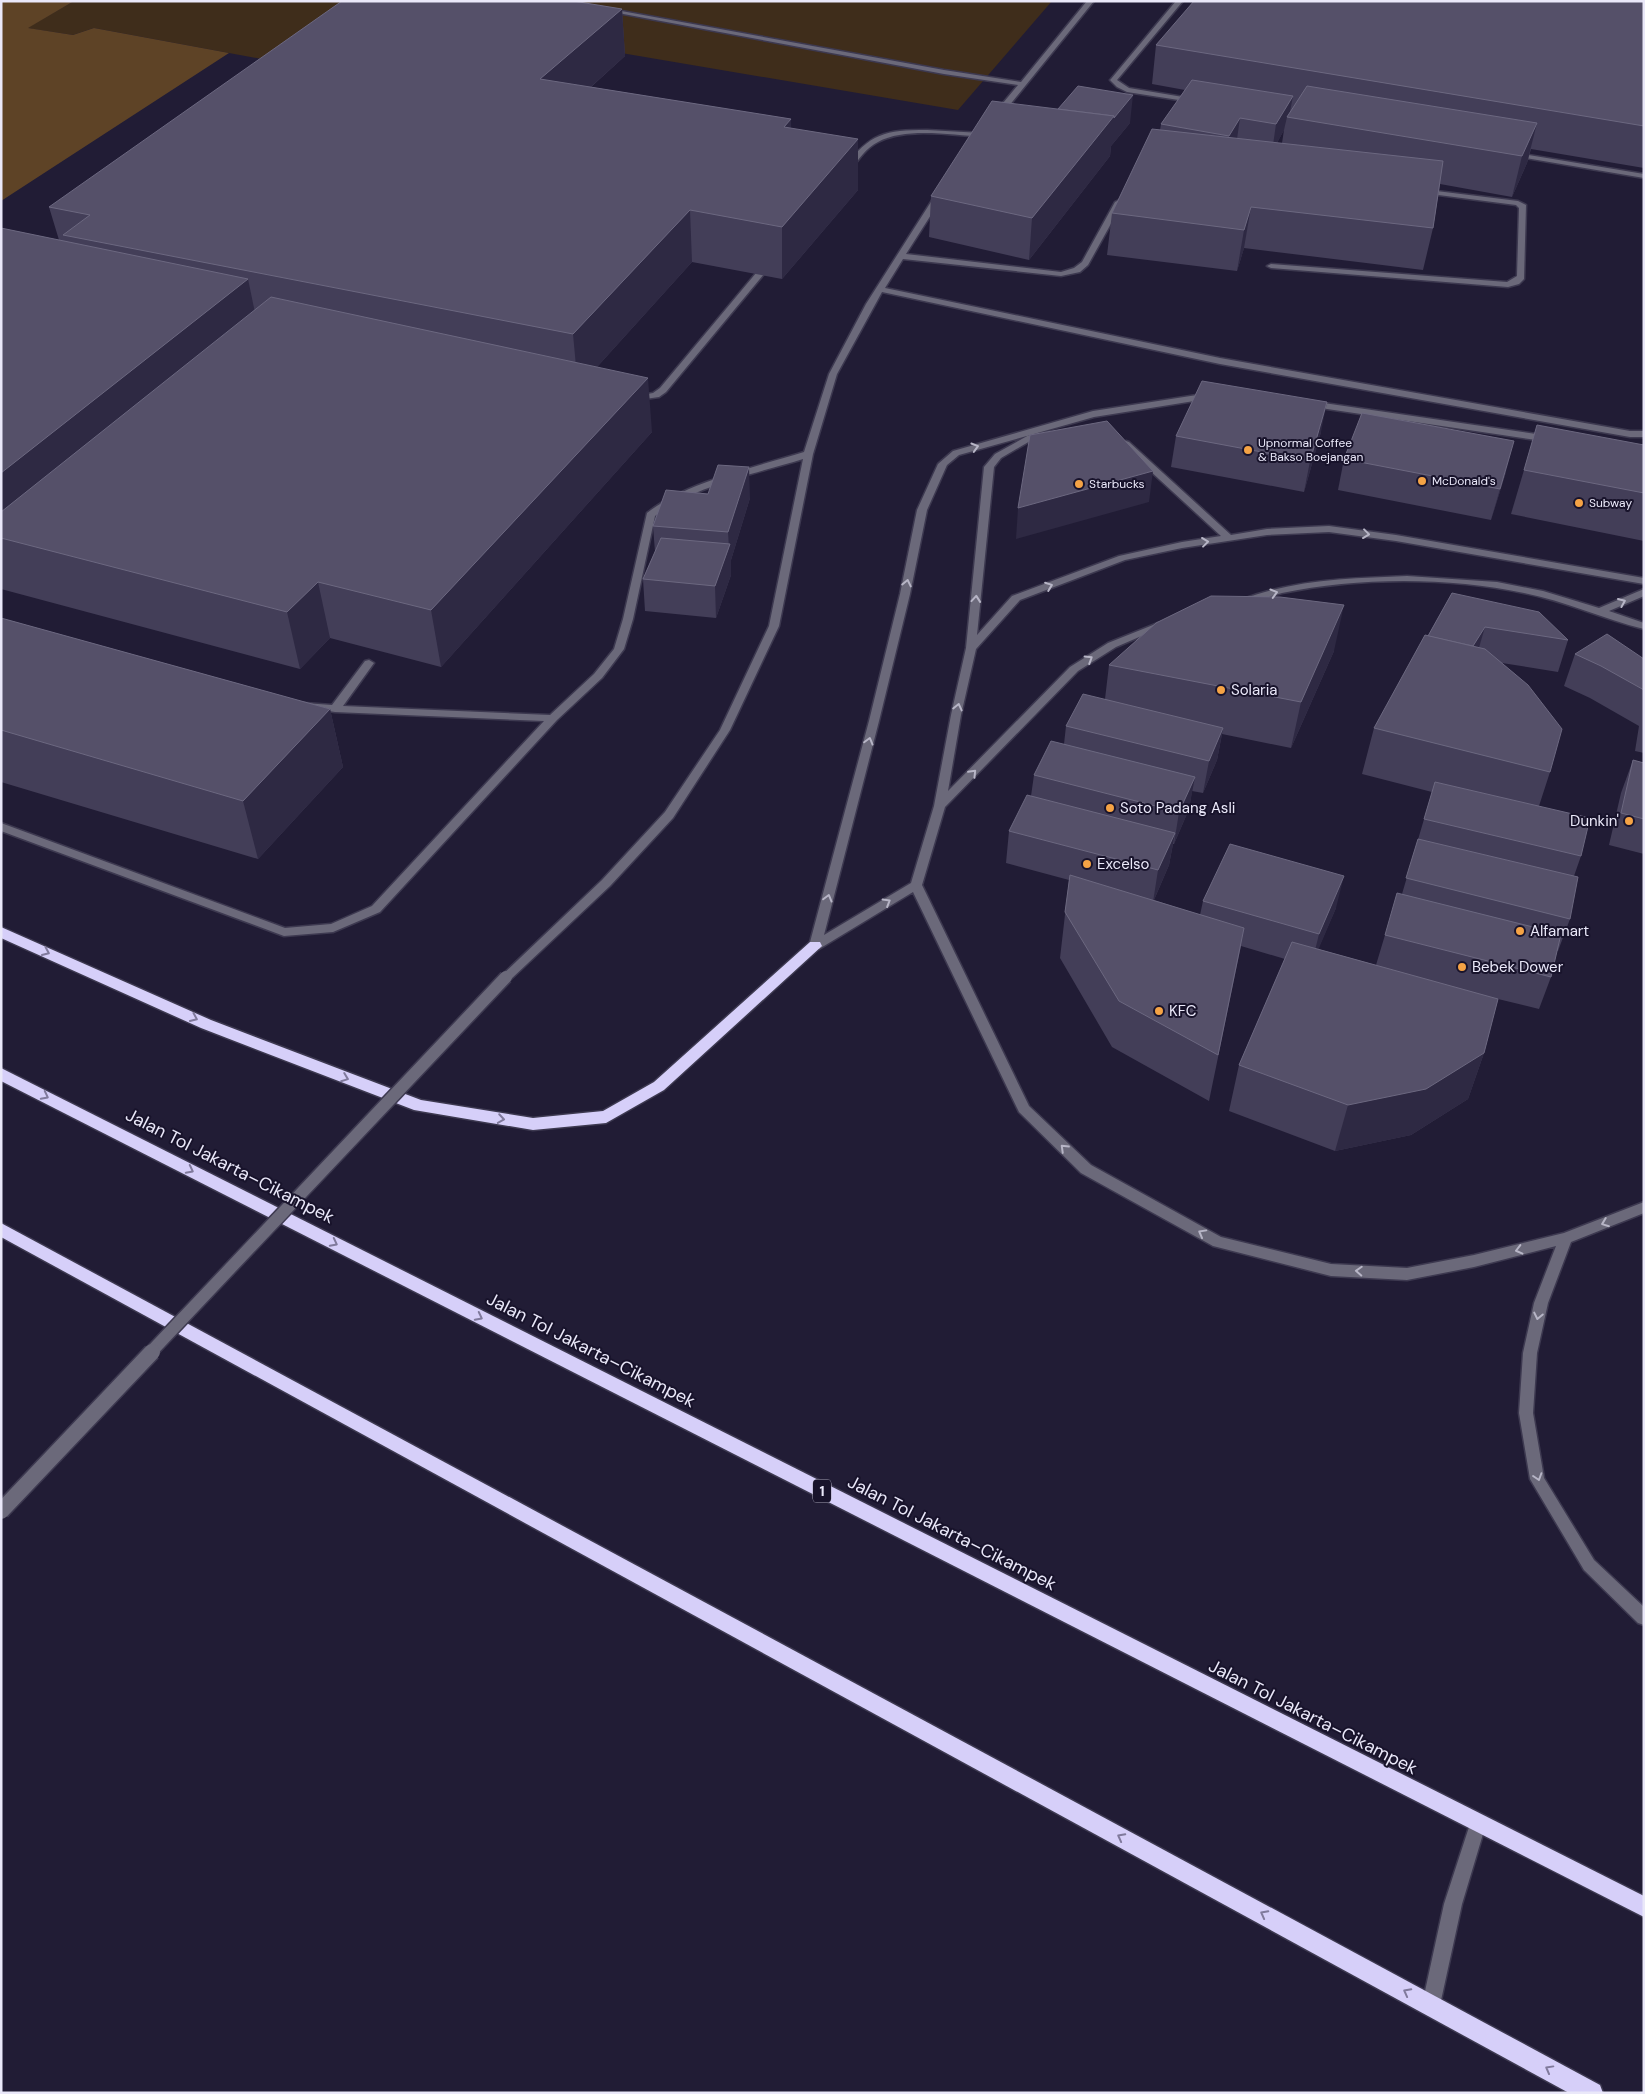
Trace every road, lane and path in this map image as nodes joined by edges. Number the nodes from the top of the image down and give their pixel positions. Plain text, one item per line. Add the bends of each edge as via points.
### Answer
1 (1091, 1) edge
2 (1180, 1) edge
3 (595, 8) edge
4 (1022, 84) junction
5 (1205, 103) edge
6 (1507, 153) edge
7 (1644, 176) edge
8 (839, 179) edge
9 (944, 188) edge
10 (1417, 191) edge
11 (1122, 196) edge
12 (776, 255) edge
13 (901, 256) junction
14 (1271, 266) dead end
15 (880, 289) junction
16 (1221, 394) edge
17 (629, 399) edge
18 (1297, 402) edge
19 (1056, 424) junction
20 (1644, 434) edge
21 (1122, 440) edge
22 (1557, 440) edge
23 (808, 454) junction
24 (1230, 539) junction
25 (1644, 581) edge
26 (1644, 592) edge
27 (1231, 605) edge
28 (1600, 611) junction
29 (1174, 621) edge
30 (1644, 626) edge
31 (972, 648) junction
32 (369, 663) dead end
33 (297, 702) edge
34 (335, 709) junction
35 (553, 718) junction
36 (940, 806) junction
37 (1, 827) edge
38 (916, 885) junction
39 (1, 932) edge
40 (815, 946) junction
41 (1, 1074) edge
42 (1644, 1207) edge
43 (1, 1229) edge
44 (1566, 1238) junction
45 (1, 1511) edge
46 (1644, 1618) edge
47 (1478, 1824) junction
48 (1644, 1907) edge
49 (1431, 2005) junction
50 (1592, 2093) edge

1 - 4 street
2 - 5 street via 1113,80 1127,90
3 - 4 street
4 - 8 street via 985,131 883,136 858,156
6 - 7 street
9 - 13 street
10 - 14 street via 1518,203 1523,208 1521,277 1508,285
11 - 13 street via 1085,263 1077,270 1061,274
12 - 17 street via 663,390 643,399
13 - 15 street
15 - 20 street via 1220,361
15 - 23 street via 833,374
16 - 19 street
18 - 22 street
31 -> 19 street via 989,467 992,461 1015,446
40 -> 19 street via 876,712 922,510 943,464 956,453
21 - 24 street
23 - 35 street via 655,508 650,515 619,649 598,676
23 - 45 street, bridge via 774,626 725,730 669,815 606,883 506,977
24 -> 25 street via 1267,532 1329,529
31 -> 24 street via 1016,598 1122,558
28 -> 26 street
27 -> 28 street via 1289,589 1380,580 1452,581 1523,590
28 - 30 street
36 -> 29 street via 1074,669 1112,645
36 -> 31 street
32 - 34 street
33 - 34 street
34 - 35 street
35 - 37 street via 376,909 333,928 284,932
36 - 38 street
40 -> 38 street
44 -> 38 street via 1407,1274 1331,1270 1218,1242 1086,1169 1024,1108
39 -> 40 highway via 206,1024 419,1106 533,1124 606,1118 659,1086
41 -> 47 highway, Jalan Tol Jakarta–Cikampek / 1
42 -> 44 street
49 -> 43 highway
44 -> 46 street via 1541,1303 1530,1352 1526,1413 1537,1479 1589,1565
47 - 48 highway, Jalan Tol Jakarta–Cikampek / 1
47 - 49 street via 1453,1904
50 -> 49 highway

